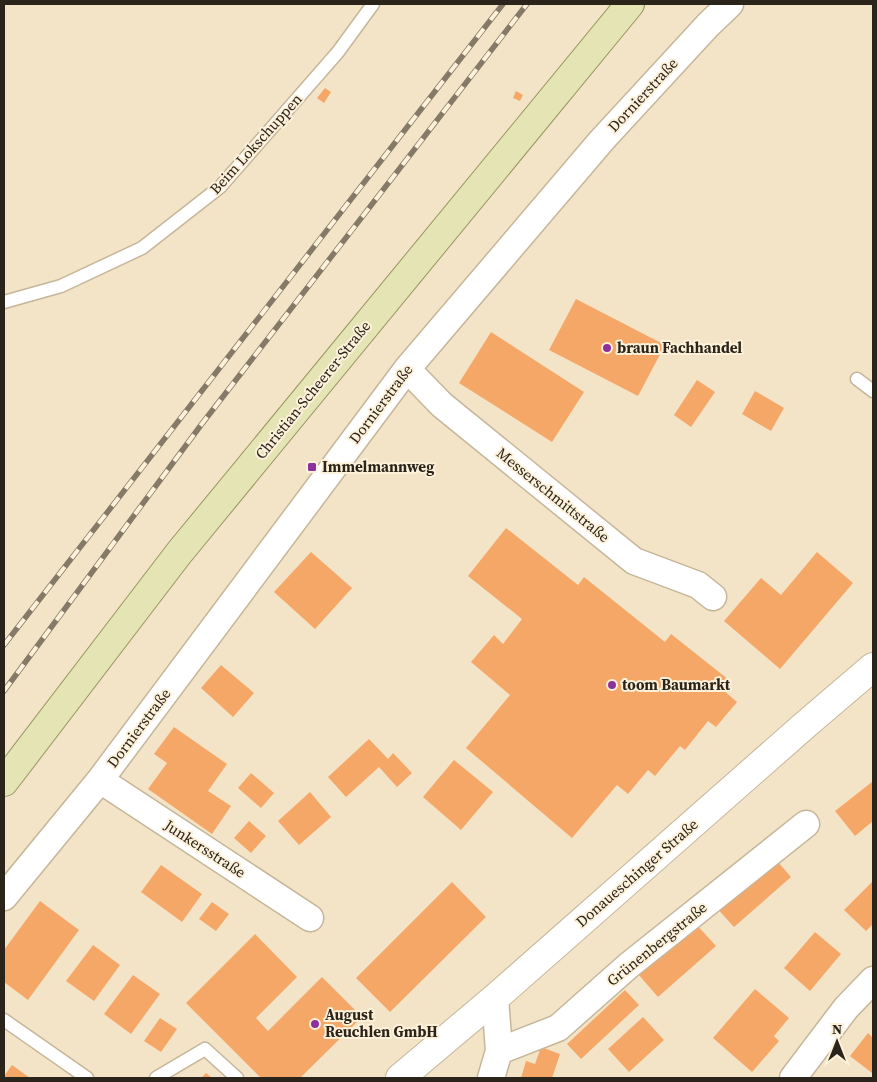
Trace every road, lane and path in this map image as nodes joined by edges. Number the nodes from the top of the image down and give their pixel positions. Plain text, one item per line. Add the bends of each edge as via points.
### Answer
1 (373, 4) edge
2 (630, 4) edge
3 (730, 4) edge
4 (4, 302) edge
5 (407, 369) junction
6 (857, 379) dead end
7 (873, 391) edge
8 (713, 597) dead end
9 (873, 667) edge
10 (100, 780) junction
11 (4, 782) edge
12 (806, 824) dead end
13 (4, 897) edge
14 (310, 918) dead end
15 (873, 980) edge
16 (495, 998) junction
17 (4, 1020) edge
18 (499, 1051) junction
19 (87, 1078) edge
20 (156, 1078) edge
21 (237, 1078) edge
22 (400, 1078) edge
23 (491, 1078) edge
24 (793, 1078) edge

1 - 4 lane, Beim Lokschuppen via 338,52 220,187 142,248 61,286
2 - 11 main road, Christian-Scheerer-Straße via 179,553
3 - 5 street, Dornierstraße via 602,140
5 - 8 street, Messerschmittstraße via 442,405 634,561 698,585
5 - 10 street, Dornierstraße
6 - 7 lane
9 - 16 street, Donaueschinger Straße
10 - 13 street, Dornierstraße
10 - 14 street, Junkersstraße
12 - 18 street, Grünenbergstraße via 628,966 558,1028
15 - 24 street via 846,1008
16 - 18 street
16 - 22 street, Donaueschinger Straße
17 - 19 lane
18 - 23 street
20 - 21 lane via 205,1049

